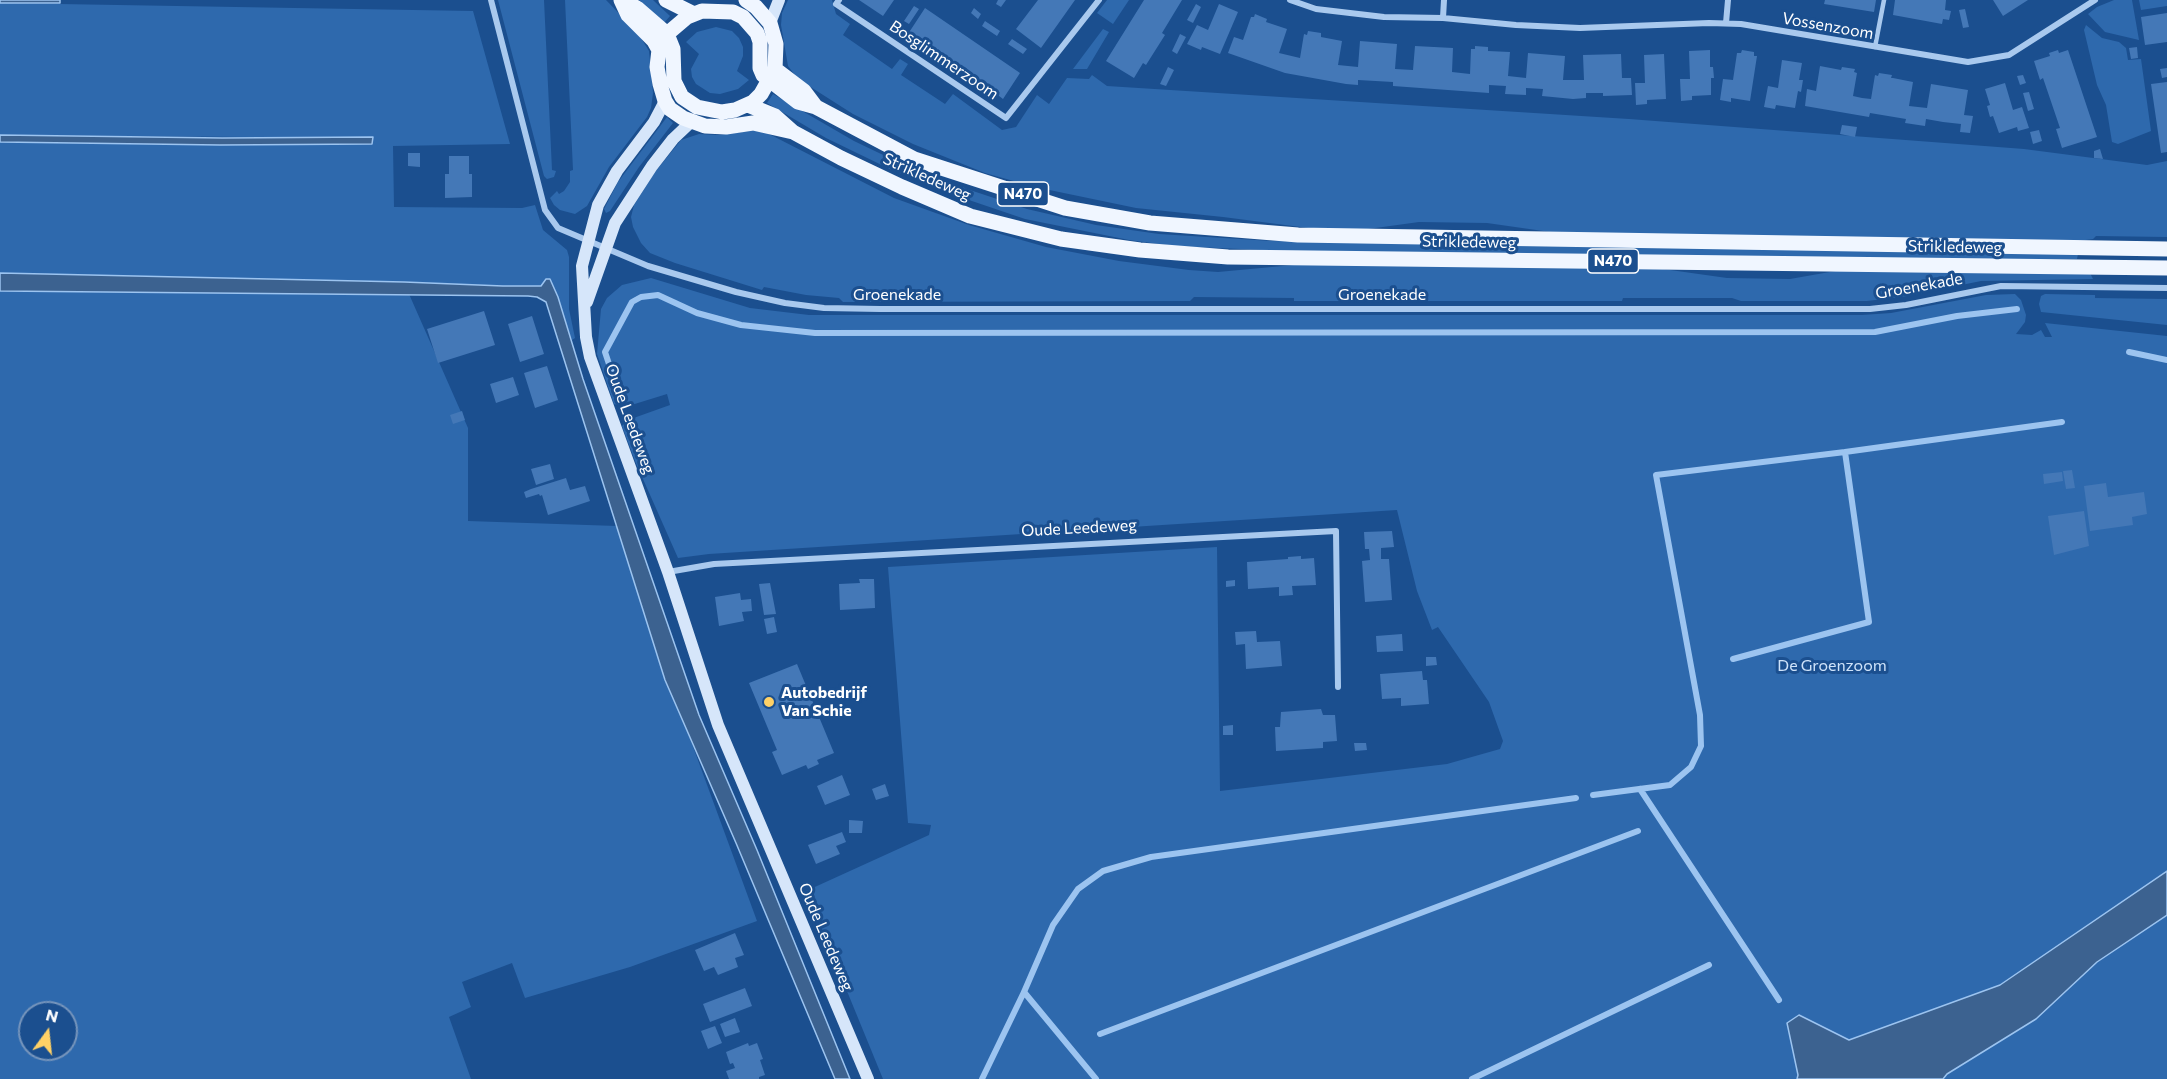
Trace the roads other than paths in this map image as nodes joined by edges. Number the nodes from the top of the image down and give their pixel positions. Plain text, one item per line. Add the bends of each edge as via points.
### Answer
1 (491, 0) edge
2 (621, 0) edge
3 (666, 0) edge
4 (745, 0) edge
5 (779, 0) edge
6 (839, 0) edge
7 (1099, 0) edge
8 (1290, 0) edge
9 (1444, 0) edge
10 (1728, 0) edge
11 (1884, 0) edge
12 (2095, 0) edge
13 (733, 12) junction
14 (694, 14) junction
15 (1443, 18) junction
16 (1726, 22) junction
17 (770, 23) junction
18 (667, 34) junction
19 (1875, 48) junction
20 (659, 50) junction
21 (772, 75) junction
22 (665, 101) junction
23 (748, 105) junction
24 (704, 110) junction
25 (691, 122) junction
26 (793, 132) junction
27 (587, 241) junction
28 (605, 248) junction
29 (2167, 249) edge
30 (2167, 268) edge
31 (2167, 288) edge
32 (584, 308) junction
33 (668, 572) junction
34 (1338, 687) dead end
35 (868, 1079) edge

1 - 27 street via 545,210 558,228
2 - 18 main road via 637,8
2 - 20 main road via 628,15
3 - 14 main road
4 - 13 main road
4 - 17 main road
5 - 17 street
6 - 7 street, Bosglimmerzoom via 836,4 1006,118
8 - 15 street, Vossenzoom via 1316,9 1384,17
9 - 15 street
10 - 16 street
11 - 19 lane
12 - 19 street, Vossenzoom via 2009,54 1984,60 1968,62
13 - 14 main road via 711,10
13 - 21 main road via 757,33 760,68 763,75
14 - 18 main road
15 - 16 street, Vossenzoom via 1580,28
16 - 19 street, Vossenzoom
17 - 21 main road via 776,44
18 - 20 main road
18 - 24 main road via 673,49 677,89 688,102
20 - 22 main road via 658,77
21 - 23 main road via 761,94
21 - 29 main road, Strikledeweg / N470 via 804,91 816,107 914,159 1065,208 1150,223 1298,235
22 - 25 main road, N470 via 670,109
22 - 27 street, Oude Leedeweg via 598,205
23 - 24 main road via 722,112
23 - 26 main road, Strikledeweg / N470 via 774,116
24 - 25 main road
25 - 26 main road, Strikledeweg / N470 via 716,128 746,124
25 - 28 street, Oude Leedeweg via 673,139 628,200
26 - 30 main road, Strikledeweg / N470 via 970,216 1060,239 1140,250 1228,257
27 - 28 street
27 - 32 street, Oude Leedeweg via 582,266
28 - 31 street, Groenekade via 648,266 735,292 824,308 1870,309 2001,286
28 - 32 street, Oude Leedeweg
32 - 33 street, Oude Leedeweg via 590,357
33 - 34 street, Oude Leedeweg via 714,564 1336,531
33 - 35 street, Oude Leedeweg via 718,725

